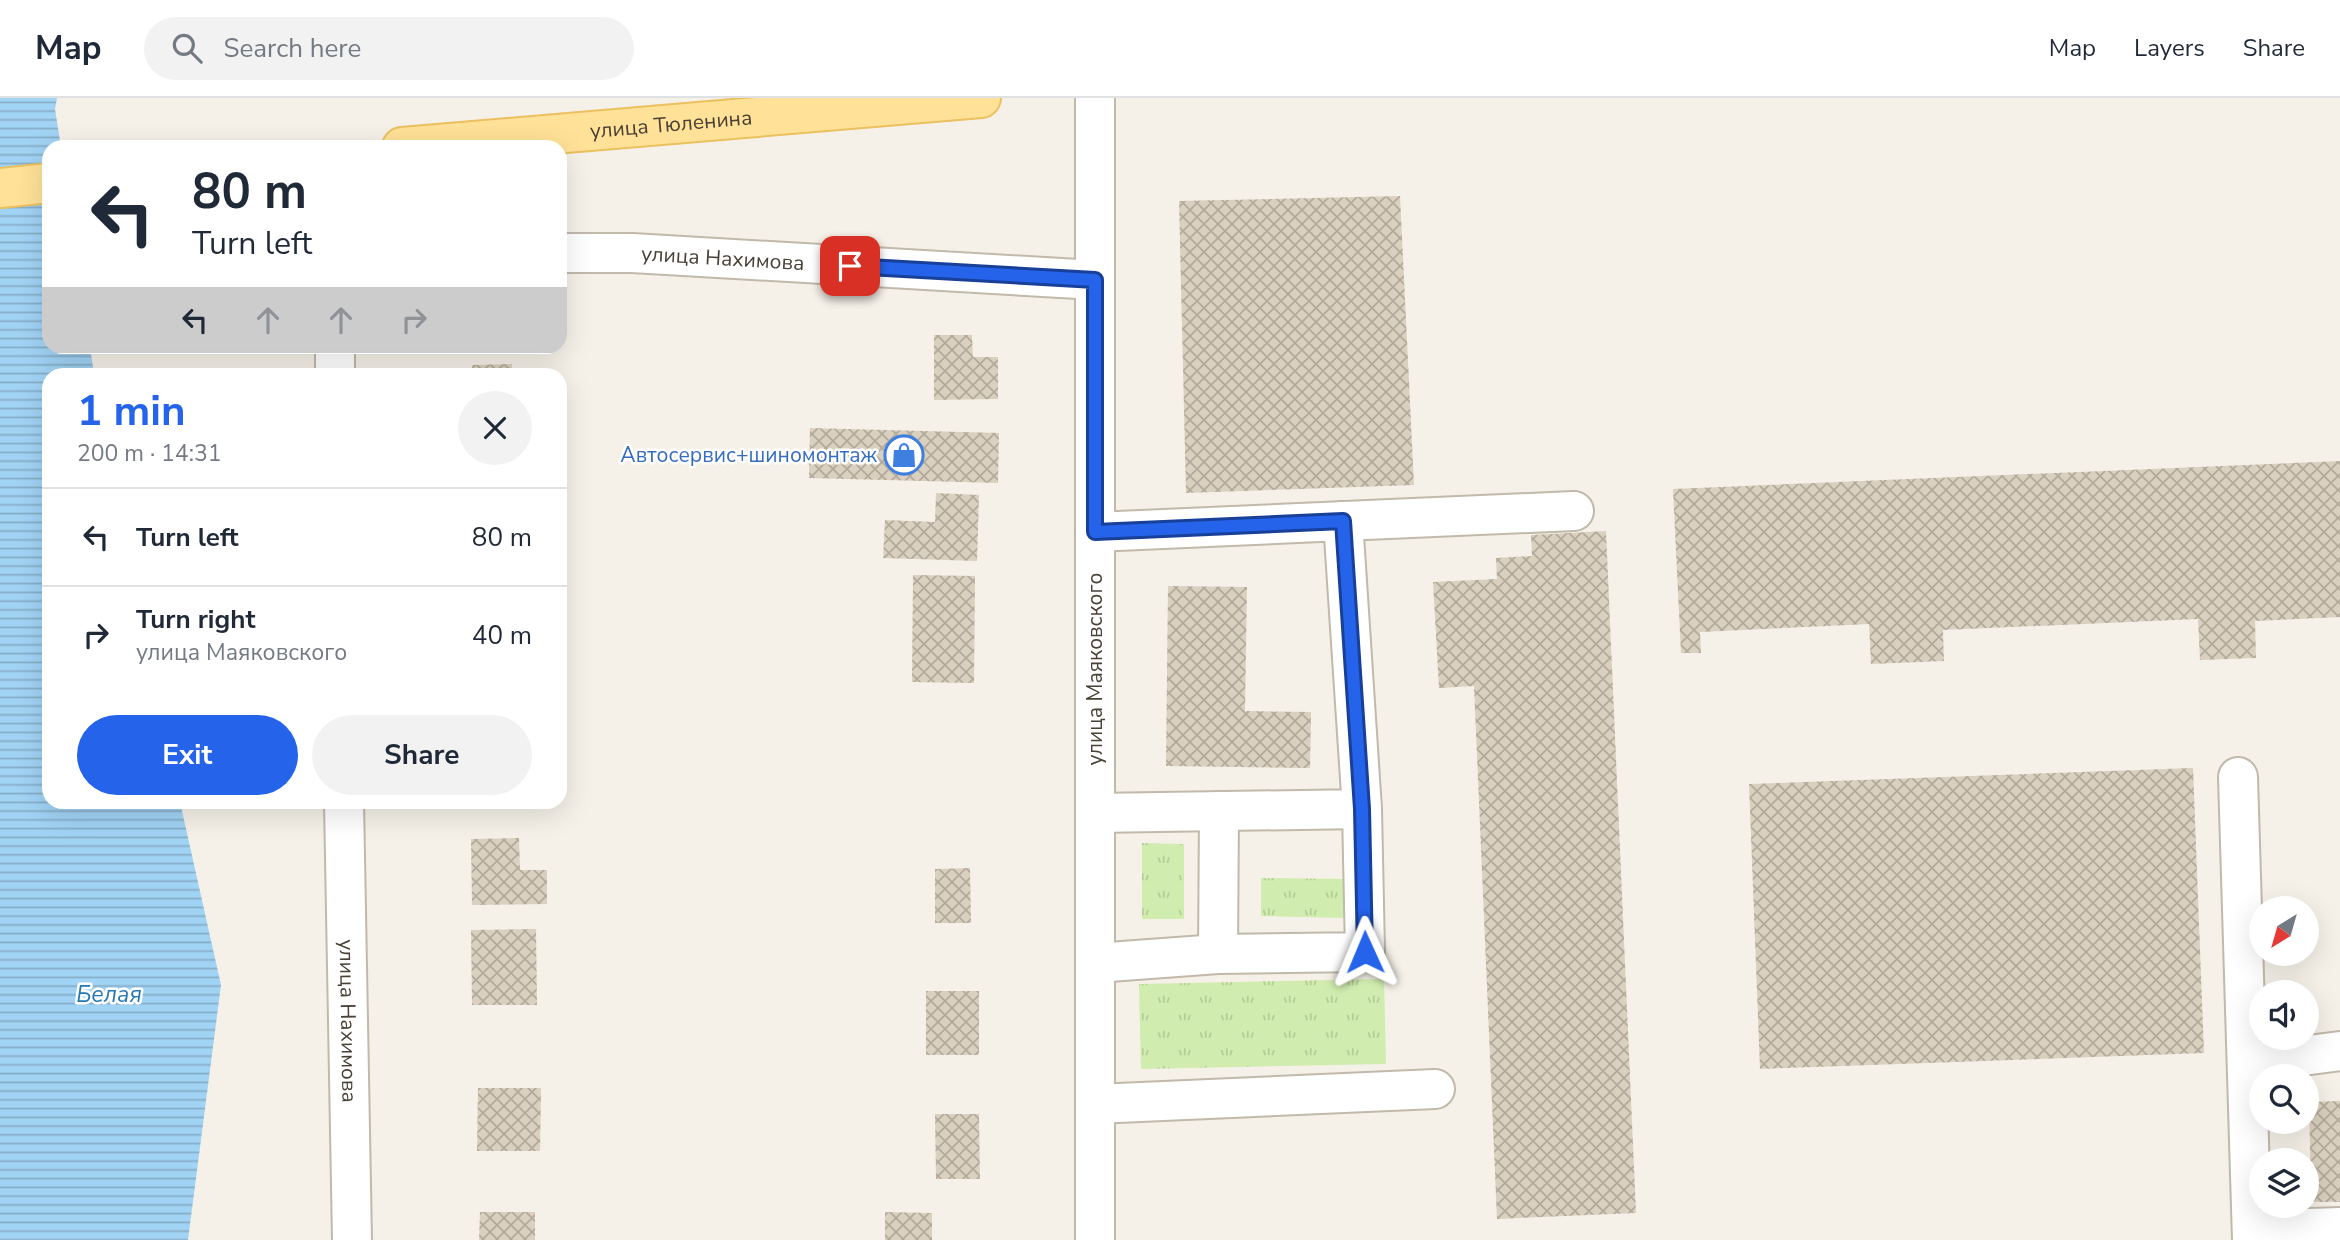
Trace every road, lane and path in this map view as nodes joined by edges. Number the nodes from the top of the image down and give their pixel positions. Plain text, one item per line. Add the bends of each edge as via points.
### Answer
1 (981, 98) edge
2 (1095, 98) edge
3 (485, 140) edge
4 (42, 184) edge
5 (0, 188) edge
6 (567, 253) edge
7 (1095, 280) junction
8 (1574, 511) dead end
9 (1343, 521) junction
10 (1095, 532) junction
11 (2238, 777) dead end
12 (344, 809) edge
13 (1362, 809) junction
14 (1220, 811) junction
15 (1095, 813) junction
16 (1218, 954) junction
17 (1095, 962) junction
18 (2340, 1051) edge
19 (2247, 1063) junction
20 (1435, 1089) dead end
21 (1095, 1104) junction
22 (2340, 1227) edge
23 (2252, 1235) edge
24 (352, 1240) edge
25 (1095, 1240) edge

1 - 3 main road, улица Тюленина
2 - 7 street, улица Маяковского
4 - 5 main road
6 - 7 street, улица Нахимова
7 - 10 street, улица Маяковского
8 - 9 street
9 - 10 street
9 - 13 street
10 - 15 street, улица Маяковского
11 - 19 street
12 - 24 street, улица Нахимова
13 - 14 street
13 - 16 street via 1365,952
14 - 15 street
14 - 16 street
15 - 17 street, улица Маяковского
16 - 17 street
17 - 21 street, улица Маяковского
18 - 19 street
19 - 23 street
20 - 21 street
21 - 25 street, улица Маяковского
22 - 23 street

